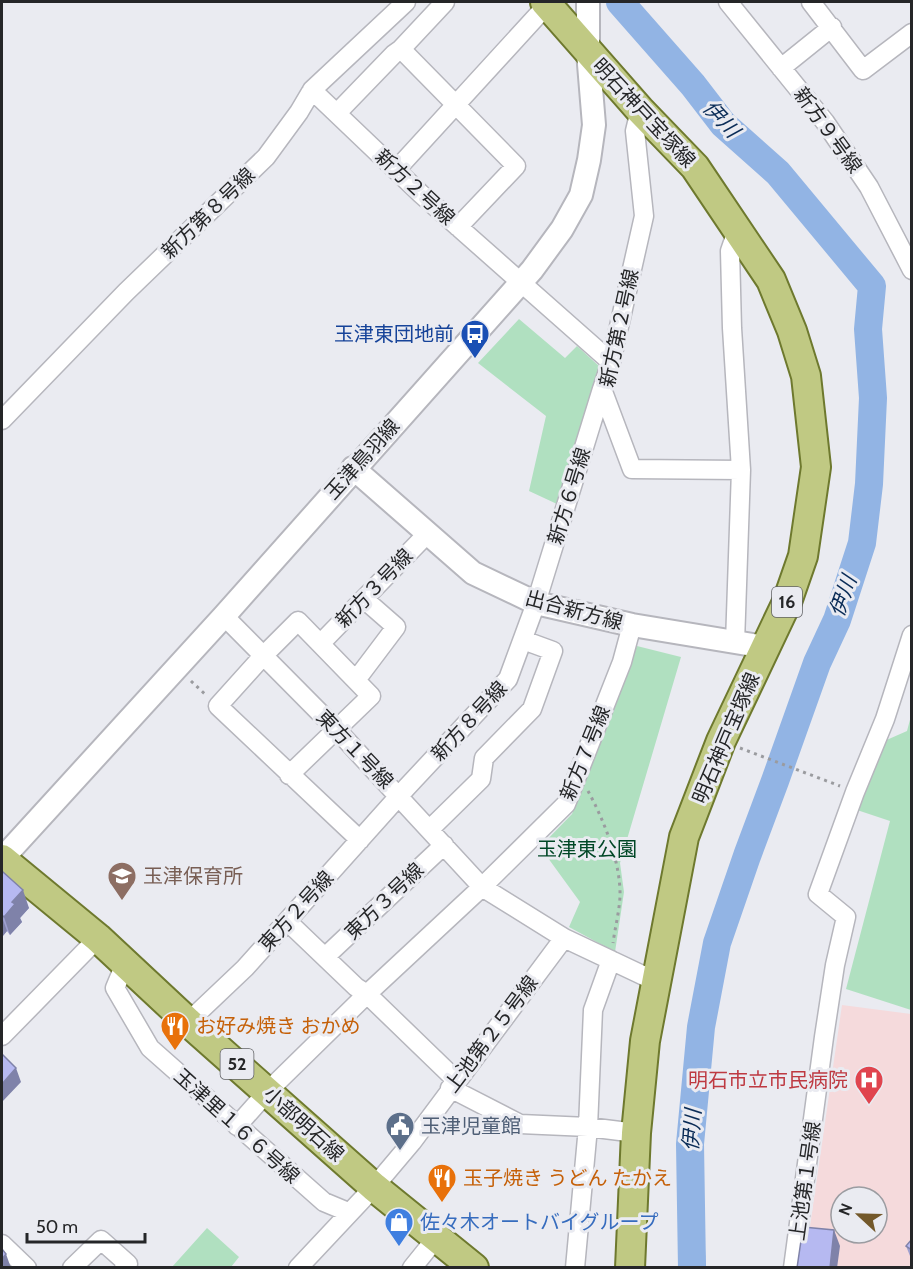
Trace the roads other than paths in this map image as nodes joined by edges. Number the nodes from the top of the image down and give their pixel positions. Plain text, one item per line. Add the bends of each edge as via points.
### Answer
1 (406, 2) edge
2 (445, 2) edge
3 (588, 2) edge
4 (728, 2) edge
5 (811, 2) edge
6 (546, 3) edge
7 (832, 27) junction
8 (912, 33) edge
9 (401, 50) junction
10 (588, 52) junction
11 (781, 68) junction
12 (312, 90) junction
13 (457, 105) junction
14 (640, 110) junction
15 (337, 113) junction
16 (396, 170) junction
17 (458, 226) junction
18 (738, 228) junction
19 (912, 270) edge
20 (521, 282) junction
21 (611, 362) junction
22 (603, 389) junction
23 (2, 420) edge
24 (354, 468) junction
25 (741, 470) junction
26 (427, 534) junction
27 (364, 599) junction
28 (537, 603) junction
29 (224, 616) junction
30 (632, 625) junction
31 (912, 635) edge
32 (523, 640) junction
33 (321, 643) junction
34 (735, 644) junction
35 (765, 647) junction
36 (263, 656) junction
37 (356, 680) junction
38 (337, 730) junction
39 (289, 775) junction
40 (400, 796) junction
41 (430, 829) junction
42 (360, 840) junction
43 (444, 844) junction
44 (2, 859) edge
45 (482, 887) junction
46 (287, 921) junction
47 (98, 938) junction
48 (564, 938) junction
49 (325, 957) junction
50 (611, 960) junction
51 (125, 964) junction
52 (657, 982) junction
53 (368, 994) junction
54 (188, 1022) junction
55 (2, 1036) edge
56 (454, 1084) junction
57 (268, 1091) junction
58 (237, 1126) junction
59 (588, 1127) junction
60 (636, 1133) junction
61 (374, 1187) junction
62 (348, 1212) junction
63 (437, 1237) junction
64 (2, 1244) edge
65 (27, 1268) edge
66 (72, 1268) edge
67 (124, 1268) edge
68 (298, 1268) edge
69 (412, 1268) edge
70 (474, 1268) edge
71 (575, 1268) edge
72 (630, 1268) edge
73 (793, 1268) edge

1 - 12 street, 新方第８号線
2 - 9 street
3 - 10 street, 玉津鳥羽線
4 - 11 street, 新方９号線
5 - 7 street
6 - 10 main road, 明石神戸宝塚線 / 16
6 - 13 street
7 - 8 street via 863,70
7 - 11 street
9 - 13 street
9 - 15 street
10 - 14 main road, 明石神戸宝塚線 / 16
10 - 20 street, 玉津鳥羽線 via 594,125 580,195 562,229
11 - 19 street, 新方９号線 via 825,122 869,187
12 - 15 street, 新方２号線
12 - 23 street, 新方第８号線 via 266,157 126,292
13 - 16 street
13 - 17 street via 516,166
14 - 18 main road, 明石神戸宝塚線 / 16 via 695,167
14 - 21 street, 新方第２号線 via 635,130 644,216
15 - 16 street, 新方２号線
16 - 17 street, 新方２号線
17 - 20 street, 新方２号線
18 - 25 street, 明石神戸宝塚線 via 730,251
18 - 35 main road, 明石神戸宝塚線 / 16 via 771,280 792,331 806,375 816,466 803,556 788,602
20 - 21 street, 新方２号線
20 - 24 street, 玉津鳥羽線
21 - 22 street, 新方第２号線
22 - 25 street, 新方第２号線 via 632,469
22 - 28 street, 新方６号線
24 - 26 street, 出合新方線
24 - 29 street, 玉津鳥羽線
25 - 34 street, 明石神戸宝塚線
26 - 27 street, 新方３号線
26 - 28 street, 出合新方線 via 473,573
27 - 33 street, 新方３号線
27 - 37 street via 396,627
28 - 30 street, 出合新方線
28 - 32 street, 新方８号線
29 - 36 street, 東方１号線
29 - 44 street, 玉津鳥羽線
30 - 34 street, 出合新方線
30 - 45 street, 新方７号線 via 622,662 566,804
31 - 73 street, 上池第１号線 via 885,719 818,894 846,917 824,1037
32 - 40 street, 新方８号線 via 508,679
32 - 41 street via 553,651 532,709 484,758 481,779
33 - 36 street via 298,621
33 - 37 street
34 - 35 street, 出合新方線
35 - 52 main road, 明石神戸宝塚線 / 16 via 721,741 684,837
36 - 38 street, 東方１号線
36 - 39 street via 218,706
37 - 38 street via 371,696
38 - 39 street
38 - 40 street, 東方１号線
39 - 42 street
40 - 41 street, 東方１号線
40 - 42 street, 東方２号線
41 - 43 street, 東方１号線
42 - 46 street, 東方２号線
43 - 45 street, 東方１号線
43 - 49 street, 東方３号線
44 - 47 main road, 小部明石線 / 52
45 - 48 street, 東方１号線
45 - 53 street, 新方７号線
46 - 49 street
46 - 54 street, 東方２号線
47 - 51 main road, 小部明石線 / 52
47 - 55 street
48 - 50 street, 東方１号線
48 - 56 street, 上池第２５号線
49 - 53 street
50 - 52 street, 東方１号線
50 - 59 street via 593,1010
51 - 54 main road, 小部明石線 / 52
51 - 58 street, 玉津里１６６号線 via 115,988 150,1048
52 - 60 main road, 明石神戸宝塚線 / 16 via 645,1041
53 - 56 street
53 - 57 street, 新方７号線
54 - 57 main road, 小部明石線 / 52
56 - 59 street via 520,1124
56 - 61 street, 上池第２５号線
57 - 58 street, 新方７号線
57 - 61 main road, 小部明石線 / 52
58 - 62 street, 玉津里１６６号線 via 324,1202
59 - 60 street
59 - 71 street
60 - 72 main road, 明石神戸宝塚線 / 16
61 - 62 street, 上池第２５号線
61 - 63 main road, 小部明石線 / 52
62 - 68 street, 上池第２５号線
63 - 69 street
63 - 70 main road, 小部明石線 / 52
64 - 65 street
66 - 67 street via 101,1240 128,1264

